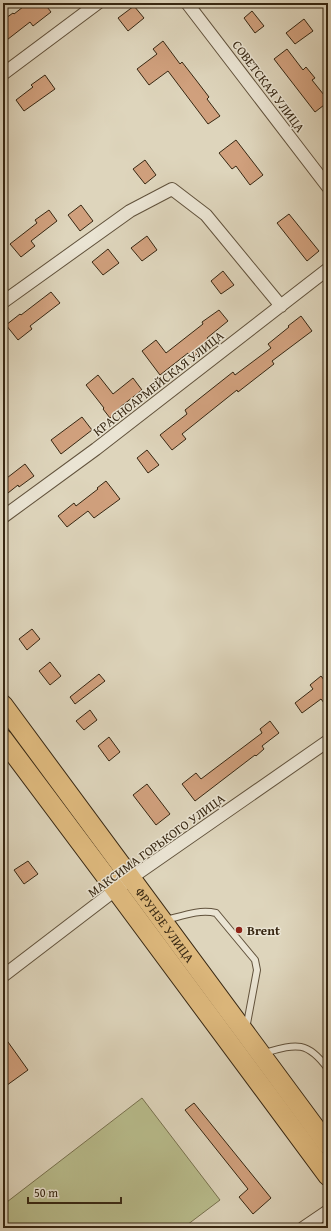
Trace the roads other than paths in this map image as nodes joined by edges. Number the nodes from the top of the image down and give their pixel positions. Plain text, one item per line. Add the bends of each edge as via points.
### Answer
1 (98, 3) edge
2 (187, 3) edge
3 (3, 74) edge
4 (328, 187) edge
5 (328, 269) edge
6 (3, 302) edge
7 (281, 306) junction
8 (3, 517) edge
9 (3, 705) edge
10 (3, 739) edge
11 (328, 740) edge
12 (131, 878) junction
13 (116, 890) junction
14 (164, 921) junction
15 (3, 976) edge
16 (245, 1034) junction
17 (260, 1054) junction
18 (328, 1069) edge
19 (328, 1145) edge
20 (328, 1176) edge
21 (328, 1211) edge
22 (303, 1228) edge

1 - 3 street
2 - 4 street, СОВЕТСКАЯ УЛИЦА
5 - 7 street, КРАСНОАРМЕЙСКАЯ УЛИЦА
6 - 7 street via 130,211 172,189 206,215
7 - 8 street, КРАСНОАРМЕЙСКАЯ УЛИЦА via 96,449
9 - 12 main road, ФРУНЗЕ УЛИЦА
10 - 13 main road, ФРУНЗЕ УЛИЦА
11 - 12 street, МАКСИМА ГОРЬКОГО УЛИЦА
12 - 13 street, МАКСИМА ГОРЬКОГО УЛИЦА
12 - 14 main road, ФРУНЗЕ УЛИЦА
13 - 15 street, МАКСИМА ГОРЬКОГО УЛИЦА
13 - 20 main road, ФРУНЗЕ УЛИЦА
14 - 16 main road, ФРУНЗЕ УЛИЦА
14 - 16 lane via 201,912 216,913 255,960 257,970
16 - 17 main road, ФРУНЗЕ УЛИЦА
17 - 18 lane via 300,1046 312,1050
17 - 19 main road, ФРУНЗЕ УЛИЦА
21 - 22 street

